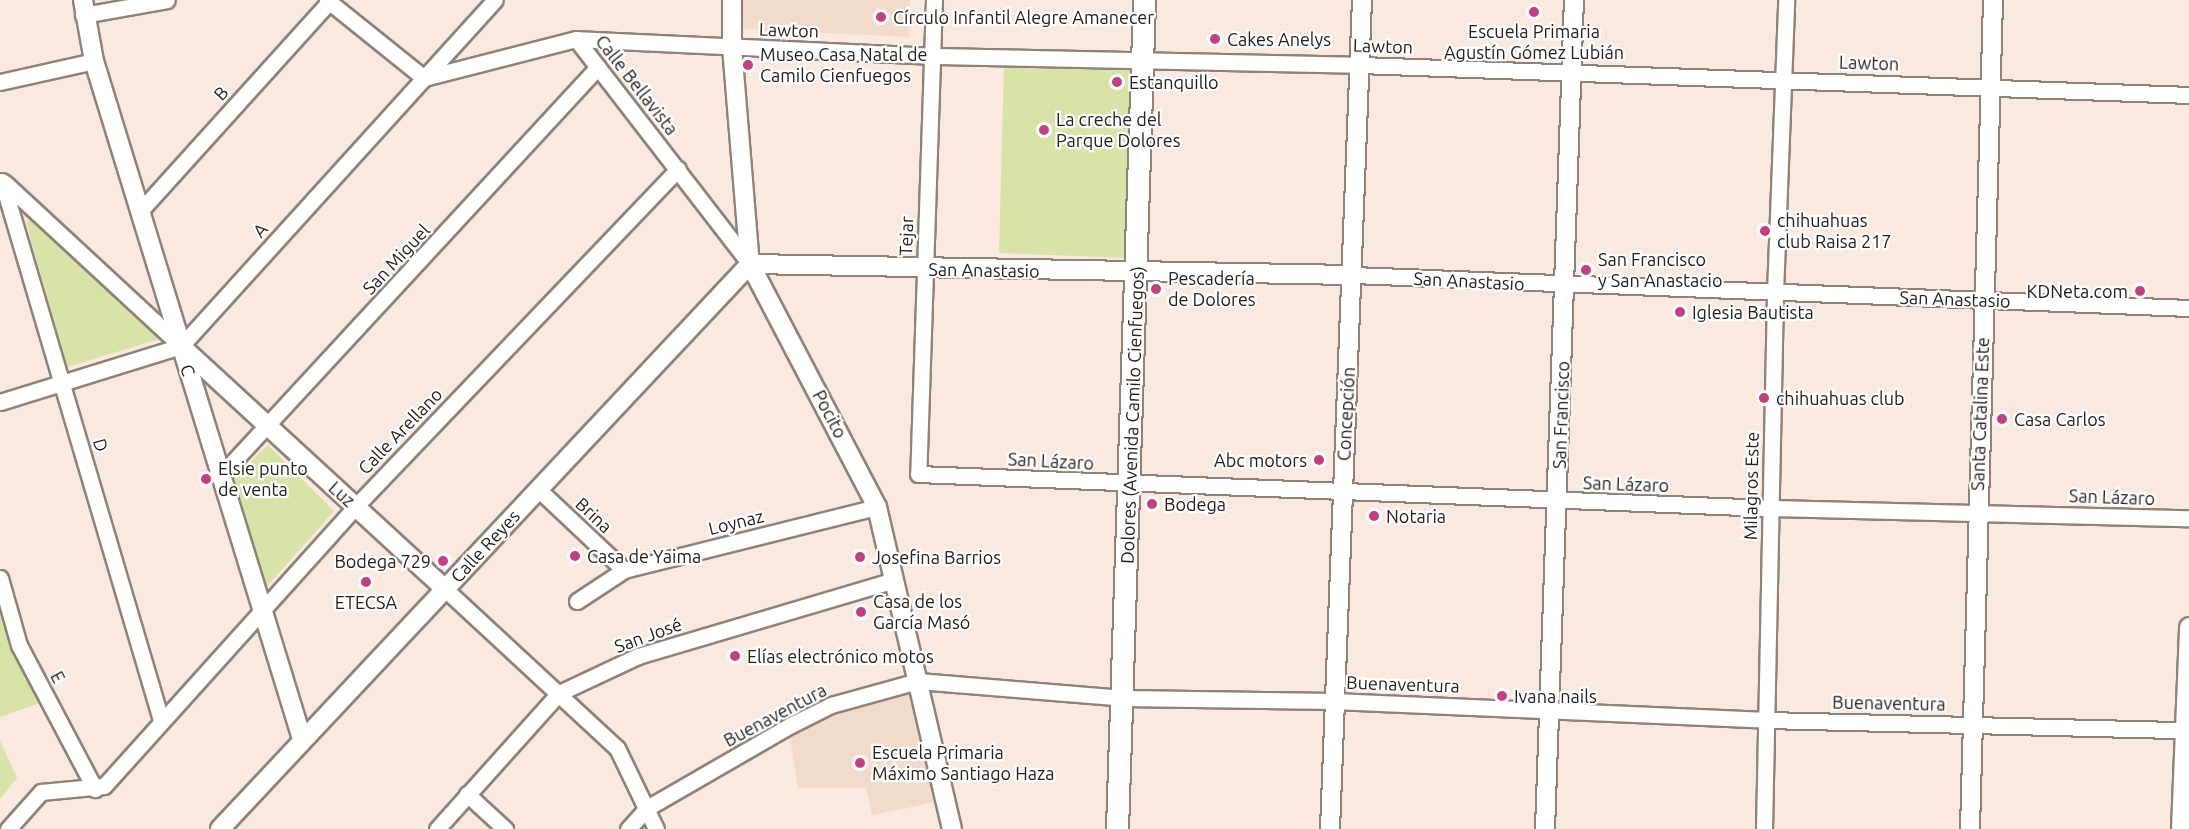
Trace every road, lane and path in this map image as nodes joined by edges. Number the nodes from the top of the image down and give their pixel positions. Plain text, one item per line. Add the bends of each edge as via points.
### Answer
1 (167, 0) edge
2 (495, 0) edge
3 (732, 0) edge
4 (934, 0) edge
5 (1144, 0) edge
6 (1362, 0) edge
7 (1574, 0) edge
8 (1786, 0) edge
9 (1993, 0) edge
10 (328, 1) edge
11 (83, 8) edge
12 (576, 39) junction
13 (732, 47) junction
14 (933, 56) junction
15 (94, 61) junction
16 (1142, 62) junction
17 (1360, 65) junction
18 (598, 67) junction
19 (1571, 72) junction
20 (424, 78) junction
21 (1783, 80) junction
22 (0, 82) edge
23 (1990, 87) junction
24 (2189, 95) edge
25 (678, 169) junction
26 (1, 180) edge
27 (141, 210) junction
28 (750, 264) junction
29 (924, 269) junction
30 (1136, 272) junction
31 (1353, 275) junction
32 (1567, 285) junction
33 (1775, 293) junction
34 (1983, 300) junction
35 (2189, 308) edge
36 (181, 346) junction
37 (63, 383) junction
38 (0, 402) edge
39 (267, 427) junction
40 (918, 474) joint
41 (220, 476) junction
42 (1130, 484) junction
43 (538, 489) junction
44 (1342, 489) junction
45 (1558, 501) junction
46 (356, 506) junction
47 (877, 507) junction
48 (1770, 508) junction
49 (1977, 513) junction
50 (2189, 518) edge
51 (624, 570) junction
52 (0, 578) edge
53 (894, 580) junction
54 (445, 589) junction
55 (577, 602) dead end
56 (264, 610) junction
57 (2189, 627) edge
58 (918, 681) junction
59 (559, 693) junction
60 (1123, 698) junction
61 (1335, 701) junction
62 (1549, 708) junction
63 (161, 720) junction
64 (1766, 720) junction
65 (1971, 725) junction
66 (2187, 730) edge
67 (302, 739) junction
68 (94, 789) junction
69 (467, 794) junction
70 (647, 808) junction
71 (8, 829) edge
72 (220, 829) edge
73 (437, 829) edge
74 (505, 829) edge
75 (628, 829) edge
76 (656, 829) edge
77 (952, 829) edge
78 (1117, 829) edge
79 (1330, 829) edge
80 (1545, 829) edge
81 (1764, 829) edge
82 (1970, 829) edge
83 (2181, 829) edge

1 - 11 street
2 - 20 street, A
3 - 13 street, Pocito
4 - 14 street, Tejar
5 - 16 main road, Dolores (Avenida Camilo Cienfuegos)
6 - 17 street, Concepción
7 - 19 street, San Francisco
8 - 21 street, Milagros Este
9 - 23 street, Santa Catalina Este
10 - 20 street
10 - 27 street, B
11 - 15 street, C
12 - 13 street, Lawton
12 - 18 street, Calle Bellavista
12 - 20 street, Calle Bellavista
13 - 14 street, Lawton
13 - 28 street, Pocito
14 - 16 street, Lawton
14 - 29 street, Tejar
15 - 22 street
15 - 27 street, C
16 - 17 street, Lawton
16 - 30 main road, Dolores (Avenida Camilo Cienfuegos)
17 - 19 street, Lawton
17 - 31 street, Concepción
18 - 25 street, Calle Bellavista
18 - 39 street, San Miguel
19 - 21 street, Lawton
19 - 32 street, San Francisco
20 - 36 street, A
21 - 23 street, Lawton
21 - 33 street, Milagros Este
23 - 24 street, Lawton
23 - 34 street, Santa Catalina Este
25 - 28 street, Calle Bellavista
25 - 46 street, Calle Arellano
26 - 36 street, Luz
26 - 37 street, D
27 - 36 street, C
28 - 29 street, San Anastasio
28 - 43 street, Calle Reyes
28 - 47 street, Pocito
29 - 30 street, San Anastasio
29 - 40 street, Tejar
30 - 31 street, San Anastasio
30 - 42 main road, Dolores (Avenida Camilo Cienfuegos)
31 - 32 street, San Anastasio
31 - 44 street, Concepción
32 - 33 street, San Anastasio
32 - 45 street, San Francisco
33 - 34 street, San Anastasio
33 - 48 street, Milagros Este
34 - 35 street, San Anastasio
34 - 49 street, Santa Catalina Este
36 - 37 street
36 - 39 street, Luz
36 - 41 street, C
37 - 38 street
37 - 63 street, D
39 - 41 street, San Miguel
39 - 46 street, Luz
40 - 42 street, San Lázaro
41 - 56 street, C
42 - 44 street, San Lázaro
42 - 60 main road, Dolores (Avenida Camilo Cienfuegos)
43 - 51 street, Brina
43 - 54 street, Calle Reyes
44 - 45 street, San Lázaro
44 - 61 street, Concepción
45 - 48 street, San Lázaro
45 - 62 street, San Francisco
46 - 54 street, Luz
46 - 56 street, Calle Arellano
47 - 51 street, Loynaz
47 - 53 street, Pocito
48 - 49 street, San Lázaro
48 - 64 street, Milagros Este
49 - 50 street, San Lázaro
49 - 65 street, Santa Catalina Este
51 - 55 street, Loynaz
52 - 68 street, E via 19,645
53 - 58 street, Pocito
53 - 59 street, San José via 638,656
54 - 59 street, Luz
54 - 67 street, Calle Reyes
56 - 63 street, Calle Arellano
56 - 67 street, C
57 - 66 street
58 - 60 street, Buenaventura
58 - 70 street, Buenaventura via 831,705
58 - 77 street, Pocito
59 - 69 street, San José
59 - 70 street, Luz via 617,748
60 - 61 street, Buenaventura
60 - 78 main road, Dolores (Avenida Camilo Cienfuegos)
61 - 62 street, Buenaventura
61 - 79 street, Concepción
62 - 64 street, Buenaventura
62 - 80 street, San Francisco
63 - 68 street, Calle Arellano via 104,786
64 - 65 street, Buenaventura
64 - 81 street, Milagros Este
65 - 66 street, Buenaventura
65 - 82 street, Santa Catalina Este
66 - 83 street
67 - 72 street, Calle Reyes
68 - 71 street via 41,792
69 - 73 street, San José
69 - 74 street
70 - 75 street, Buenaventura
70 - 76 street, Luz

